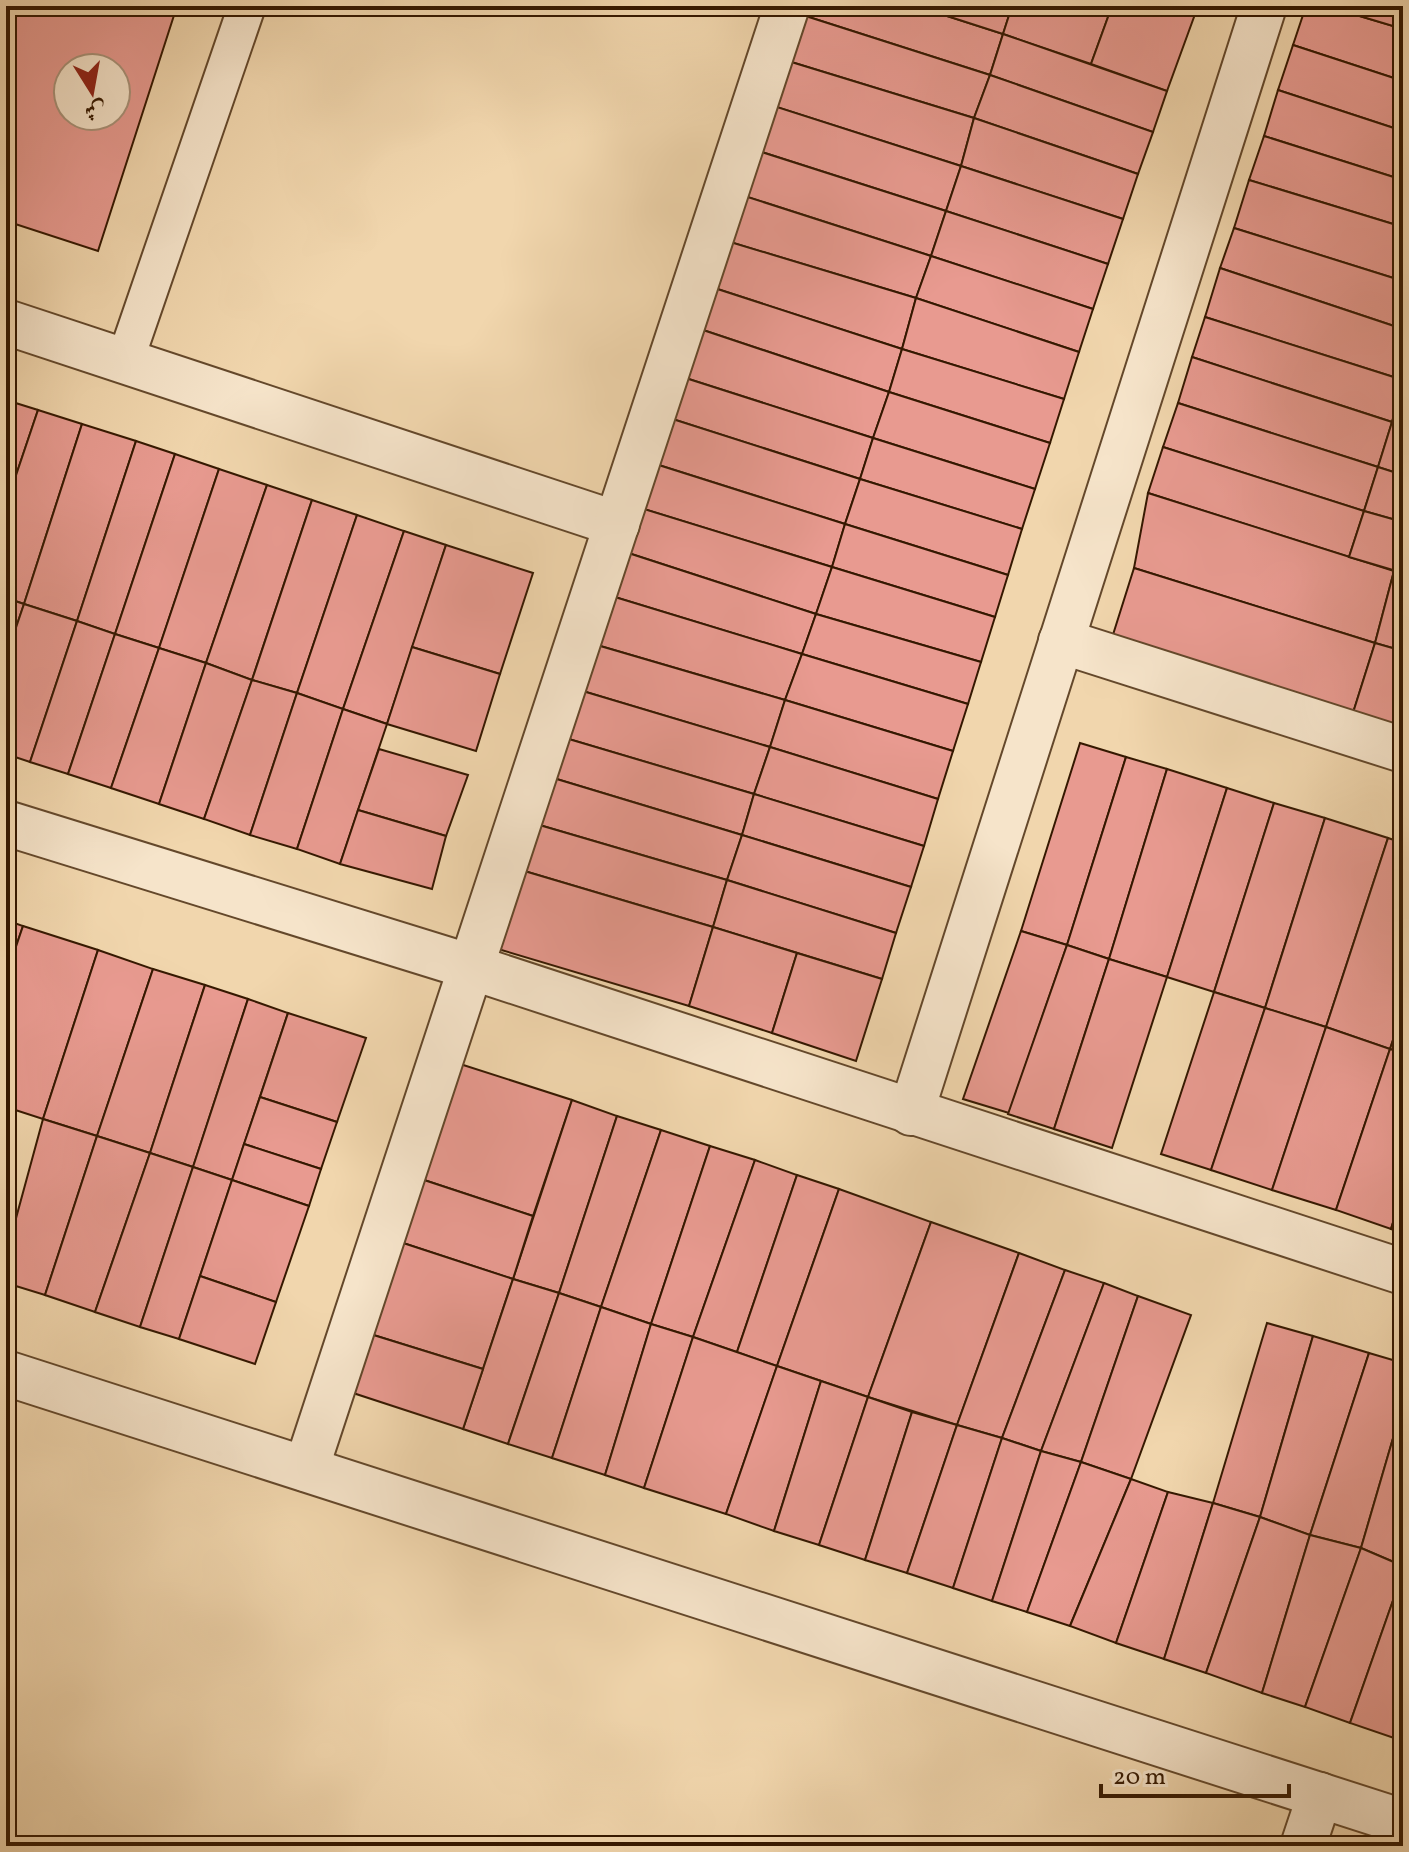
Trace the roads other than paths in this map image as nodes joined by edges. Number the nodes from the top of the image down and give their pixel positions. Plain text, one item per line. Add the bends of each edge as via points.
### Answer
1 (247, 6) edge
2 (787, 6) edge
3 (1264, 6) edge
4 (6, 322) edge
5 (125, 361) junction
6 (617, 524) junction
7 (1061, 641) junction
8 (1403, 750) edge
9 (6, 823) edge
10 (471, 967) junction
11 (911, 1113) junction
12 (1403, 1272) edge
13 (7, 1376) edge
14 (306, 1469) junction
15 (1320, 1795) junction
16 (1403, 1822) edge
17 (1303, 1846) edge

1 - 5 lane
2 - 6 street
3 - 7 street
4 - 5 street
5 - 6 street
6 - 10 street
7 - 8 street
7 - 11 street
9 - 10 street
10 - 11 street
10 - 14 street
11 - 12 street
13 - 14 street
14 - 15 street
15 - 16 street
15 - 17 street

